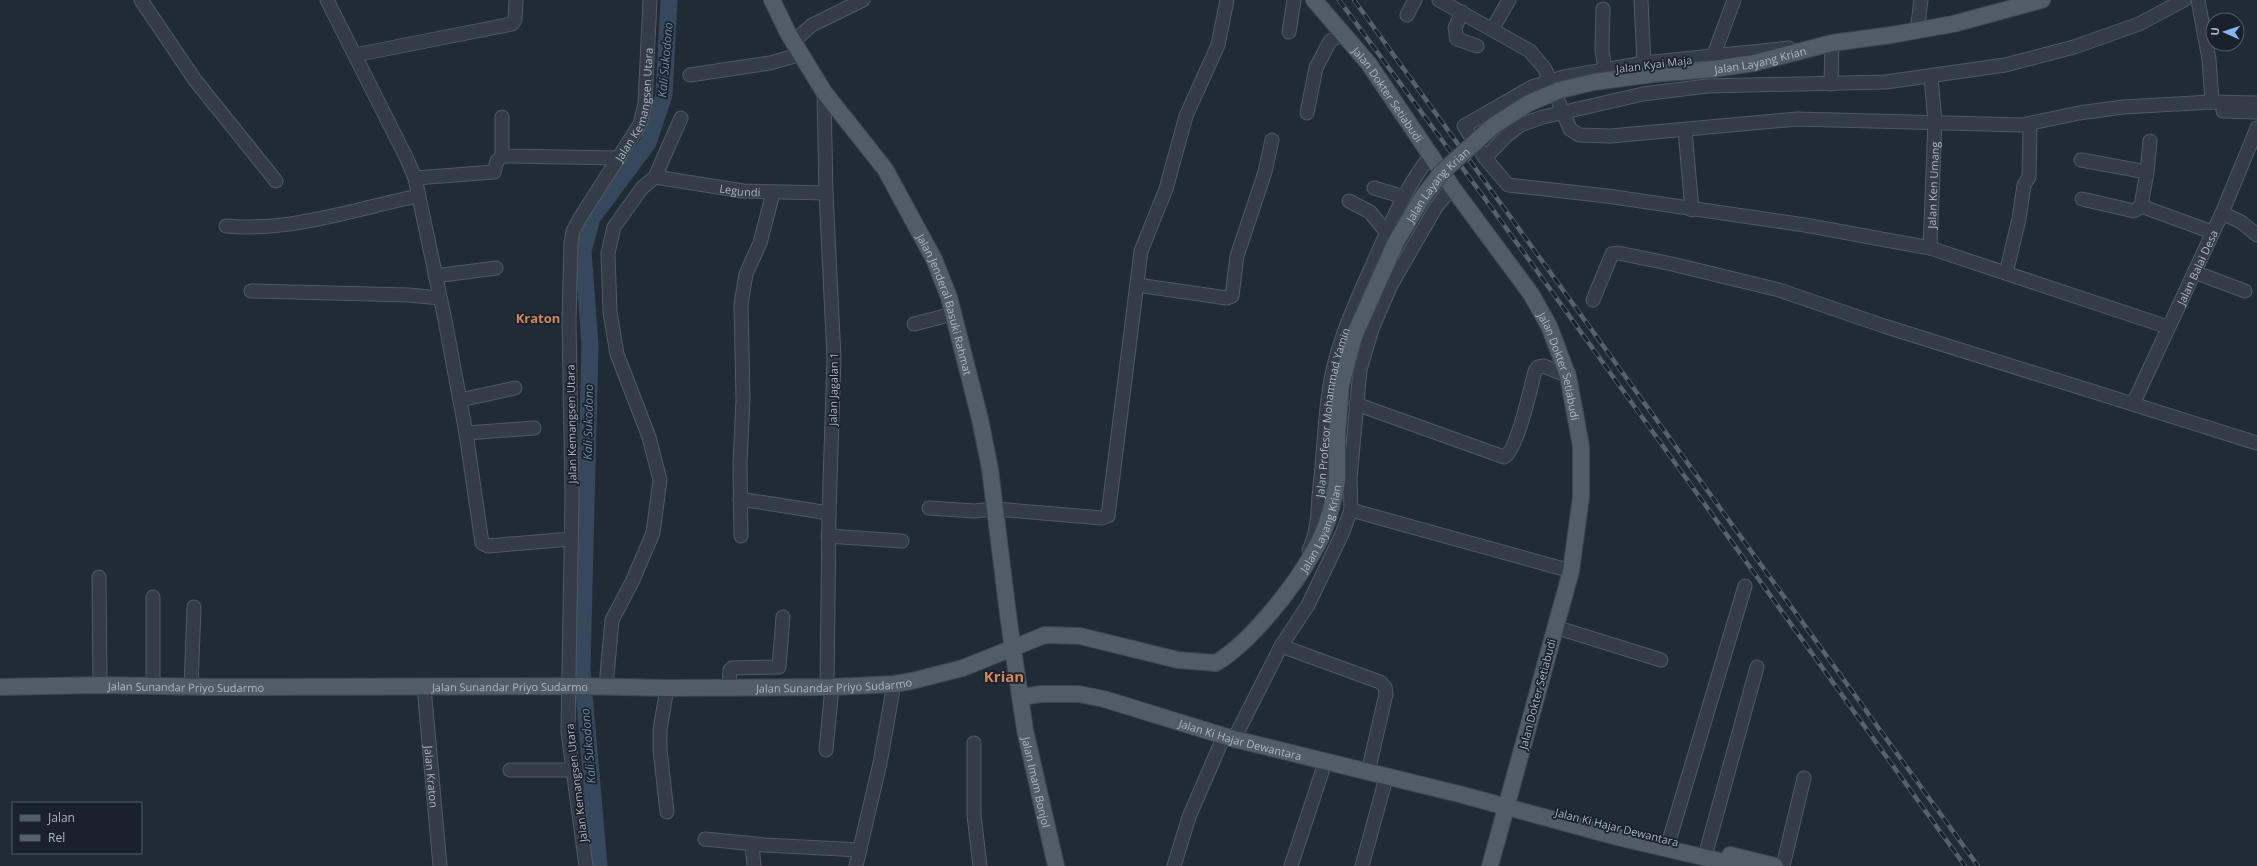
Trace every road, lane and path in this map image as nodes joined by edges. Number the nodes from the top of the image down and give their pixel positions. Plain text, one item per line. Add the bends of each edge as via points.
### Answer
1 (141, 0) edge
2 (327, 0) edge
3 (516, 0) edge
4 (650, 0) edge
5 (772, 0) edge
6 (863, 0) edge
7 (1227, 0) edge
8 (1294, 0) edge
9 (1314, 0) edge
10 (1415, 0) edge
11 (1439, 0) edge
12 (1509, 0) edge
13 (1641, 0) edge
14 (1734, 0) edge
15 (1921, 0) edge
16 (2042, 0) edge
17 (2184, 0) edge
18 (2198, 0) edge
19 (1603, 9) dead end
20 (1462, 12) junction
21 (1406, 15) dead end
22 (1493, 28) junction
23 (1917, 31) junction
24 (1289, 32) dead end
25 (1343, 34) junction
26 (1832, 45) junction
27 (1477, 46) dead end
28 (797, 48) junction
29 (355, 55) junction
30 (1644, 63) junction
31 (1713, 63) junction
32 (1605, 70) junction
33 (690, 75) dead end
34 (1931, 77) junction
35 (1832, 81) junction
36 (1552, 85) junction
37 (824, 92) junction
38 (2212, 102) junction
39 (2257, 103) edge
40 (1561, 107) junction
41 (2223, 111) dead end
42 (2257, 112) edge
43 (1307, 113) dead end
44 (502, 118) dead end
45 (681, 118) dead end
46 (1935, 122) junction
47 (2030, 124) junction
48 (2257, 128) edge
49 (1685, 130) junction
50 (1272, 140) dead end
51 (2150, 141) dead end
52 (502, 156) junction
53 (1484, 156) junction
54 (618, 158) junction
55 (1435, 160) junction
56 (2081, 160) dead end
57 (2147, 172) junction
58 (655, 177) junction
59 (415, 178) junction
60 (276, 181) dead end
61 (1451, 185) junction
62 (1374, 188) dead end
63 (773, 193) junction
64 (826, 193) junction
65 (418, 196) junction
66 (1404, 197) junction
67 (2082, 199) dead end
68 (1349, 201) dead end
69 (2141, 206) junction
70 (1692, 210) junction
71 (2222, 213) junction
72 (226, 226) dead end
73 (2212, 232) junction
74 (1387, 233) junction
75 (2257, 235) edge
76 (1930, 248) junction
77 (496, 268) dead end
78 (2194, 272) junction
79 (2006, 273) junction
80 (435, 276) junction
81 (1137, 285) junction
82 (251, 291) dead end
83 (2246, 291) dead end
84 (440, 298) junction
85 (1592, 300) dead end
86 (953, 314) junction
87 (914, 324) dead end
88 (1362, 325) junction
89 (2168, 327) junction
90 (1568, 376) junction
91 (515, 388) dead end
92 (460, 400) junction
93 (1356, 404) junction
94 (2133, 404) junction
95 (534, 428) dead end
96 (466, 433) junction
97 (2257, 443) edge
98 (740, 499) junction
99 (929, 508) dead end
100 (996, 509) junction
101 (1351, 510) junction
102 (829, 513) junction
103 (741, 536) dead end
104 (828, 536) junction
105 (571, 539) junction
106 (902, 541) dead end
107 (1571, 571) junction
108 (99, 577) dead end
109 (1292, 583) junction
110 (1745, 586) dead end
111 (153, 597) dead end
112 (194, 607) dead end
113 (783, 617) dead end
114 (1555, 627) junction
115 (1282, 646) junction
116 (1014, 648) junction
117 (1661, 660) dead end
118 (1757, 667) dead end
119 (894, 684) junction
120 (100, 685) junction
121 (152, 686) junction
122 (573, 686) junction
123 (603, 686) junction
124 (0, 687) edge
125 (191, 687) junction
126 (728, 687) junction
127 (830, 687) junction
128 (424, 688) junction
129 (667, 688) junction
130 (1021, 697) junction
131 (1229, 737) junction
132 (974, 743) dead end
133 (826, 750) dead end
134 (1325, 762) junction
135 (510, 770) dead end
136 (572, 770) junction
137 (1368, 772) junction
138 (1386, 778) junction
139 (1804, 778) dead end
140 (1507, 803) junction
141 (667, 812) dead end
142 (705, 839) dead end
143 (1669, 841) junction
144 (752, 844) junction
145 (860, 850) junction
146 (1707, 850) junction
147 (440, 866) edge
148 (586, 866) edge
149 (754, 866) edge
150 (856, 866) edge
151 (980, 866) edge
152 (1056, 866) edge
153 (1174, 866) edge
154 (1291, 866) edge
155 (1362, 866) edge
156 (1490, 866) edge
157 (1742, 866) edge
158 (1775, 866) edge
159 (1783, 866) edge

1 - 60 street via 195,80
2 - 29 street
3 - 29 street via 515,20 512,24
4 - 54 street, Jalan Kemangsen Utara via 645,104 640,124
5 - 28 main road, Jalan Jenderal Basuki Rahmat
6 - 28 street via 812,24
7 - 81 street via 1218,45 1186,116 1166,188 1141,251
8 - 24 street
9 - 25 main road, Jalan Dokter Setiabudi
10 - 21 street
11 - 20 street
12 - 22 street
13 - 30 street
14 - 31 street
15 - 23 street
16 - 23 main road via 1996,14
17 - 34 street via 2139,24 2074,47 2004,65
18 - 38 street via 2209,59
19 - 32 street via 1602,49
20 - 22 street
20 - 27 street via 1455,28 1457,39
22 - 36 street via 1530,51 1545,69
23 - 26 main road
25 - 43 street via 1330,41 1316,68
25 - 55 main road, Jalan Dokter Setiabudi via 1369,64
26 - 31 main road, Jalan Layang Krian via 1754,63
26 - 35 street
28 - 33 street via 770,63
28 - 37 main road, Jalan Jenderal Basuki Rahmat
29 - 59 street
30 - 31 street, Jalan Kyai Maja
30 - 32 street, Jalan Kyai Maja
31 - 109 main road, Jalan Layang Krian, bridge via 1560,90 1528,103 1493,126 1441,172 1396,242 1354,336 1341,385 1337,481 1333,505 1314,551
32 - 36 street, Jalan Kyai Maja
34 - 35 street via 1886,82
34 - 46 street, Jalan Ken Umang
35 - 40 street via 1706,86
36 - 40 street
36 - 53 street, Jalan Kyai Maja via 1532,88 1464,126
37 - 64 street, Jalan Jagalan 1
37 - 86 main road, Jalan Jenderal Basuki Rahmat via 885,169 934,258
38 - 39 street
38 - 47 street via 2123,107 2079,113
40 - 49 street via 1570,129 1580,135 1611,136
40 - 53 street via 1520,125
41 - 42 street
44 - 52 street
45 - 58 street
46 - 47 street
46 - 49 street via 1797,120
46 - 76 street, Jalan Ken Umang
47 - 79 street via 2029,177 2024,185
48 - 71 street, Jalan Balai Desa
49 - 70 street
50 - 81 street via 1265,172 1237,256 1232,296 1227,298
51 - 57 street
52 - 54 street
52 - 59 street via 496,161 494,172
53 - 70 street via 1508,185 1607,196
54 - 105 street, Jalan Kemangsen Utara via 580,218 573,231 571,243
55 - 61 main road, Jalan Dokter Setiabudi
55 - 66 street, Jalan Profesor Mohammad Yamin via 1420,169
56 - 57 street
57 - 69 street
58 - 63 street, Legundi via 743,191
58 - 123 street via 642,188 614,227 608,253 610,312 617,354 649,437 660,480 653,533 648,548 612,620
59 - 65 street
61 - 88 street via 1392,284
61 - 90 main road, Jalan Dokter Setiabudi via 1531,294 1549,326
62 - 66 street
63 - 64 street, Legundi
63 - 98 street via 760,243 746,274 741,304 743,399
64 - 102 street, Jalan Jagalan 1 via 834,358
65 - 72 street via 302,222 252,228
65 - 80 street
66 - 74 street, Jalan Profesor Mohammad Yamin
67 - 69 street via 2134,210
68 - 74 street via 1370,212
69 - 73 street
70 - 76 street via 1805,225
71 - 73 street, Jalan Balai Desa
71 - 75 street via 2241,222
73 - 78 street, Jalan Balai Desa
74 - 88 street, Jalan Profesor Mohammad Yamin
76 - 79 street
77 - 80 street
78 - 83 street
78 - 89 street, Jalan Balai Desa
79 - 89 street
80 - 84 street
81 - 100 street via 1108,516 1102,518
82 - 84 street
84 - 92 street
85 - 94 street via 1608,259 1612,254 1618,253 1779,290 1884,326
86 - 87 street
86 - 100 main road, Jalan Jenderal Basuki Rahmat via 980,419
88 - 93 street
88 - 109 street, Jalan Profesor Mohammad Yamin via 1334,368 1328,398 1316,527 1312,545
89 - 94 street, Jalan Balai Desa
90 - 93 street via 1544,366 1538,367 1514,443 1508,455 1504,457
90 - 107 main road, Jalan Dokter Setiabudi via 1581,446 1581,497
91 - 92 street
92 - 96 street
93 - 101 street via 1350,478
94 - 97 street
95 - 96 street
96 - 105 street via 484,546
98 - 102 street
98 - 103 street
99 - 100 street via 974,511
100 - 116 main road, Jalan Jenderal Basuki Rahmat
101 - 107 street
101 - 115 street via 1308,604
102 - 104 street, Jalan Jagalan 1
104 - 106 street
104 - 127 street, Jalan Jagalan 1
105 - 122 street, Jalan Kemangsen Utara
107 - 114 main road, Jalan Dokter Setiabudi
108 - 120 street
109 - 116 main road, Jalan Profesor Mohammad Yamin via 1242,644 1216,663 1178,660 1070,634 1045,635
110 - 143 street
111 - 121 street
112 - 125 street
113 - 126 street via 779,667 732,668
114 - 117 street
114 - 140 main road, Jalan Dokter Setiabudi
115 - 131 street
115 - 137 street via 1380,682 1385,687 1386,694
116 - 119 main road, Jalan Sunandar Priyo Sudarmo via 943,674
116 - 130 main road, Jalan Imam Bonjol
118 - 146 street
119 - 127 main road, Jalan Sunandar Priyo Sudarmo
119 - 145 street
120 - 121 main road, Jalan Sunandar Priyo Sudarmo
120 - 124 main road, Jalan Sunandar Priyo Sudarmo
121 - 125 main road, Jalan Sunandar Priyo Sudarmo
122 - 123 main road, Jalan Sunandar Priyo Sudarmo
122 - 128 main road, Jalan Sunandar Priyo Sudarmo
122 - 136 street, Jalan Kemangsen Utara via 568,732
123 - 129 main road, Jalan Sunandar Priyo Sudarmo
125 - 128 main road, Jalan Sunandar Priyo Sudarmo
126 - 127 main road, Jalan Sunandar Priyo Sudarmo
126 - 129 main road, Jalan Sunandar Priyo Sudarmo
127 - 133 street, Jalan Jagalan 1
128 - 147 street, Jalan Kraton
129 - 141 street via 660,730
130 - 131 main road, Jalan Ki Hajar Dewantara via 1041,694 1104,698
130 - 152 main road, Jalan Imam Bonjol via 1025,730
131 - 134 main road, Jalan Ki Hajar Dewantara
131 - 153 street via 1189,817
132 - 151 street via 974,815
134 - 137 main road, Jalan Ki Hajar Dewantara
134 - 154 street
135 - 136 street
136 - 148 street, Jalan Kemangsen Utara
137 - 138 main road, Jalan Ki Hajar Dewantara
138 - 140 main road, Jalan Ki Hajar Dewantara via 1459,794 1475,791
138 - 155 street
139 - 159 street
140 - 143 main road, Jalan Ki Hajar Dewantara
140 - 156 main road, Jalan Dokter Setiabudi
140 - 157 main road, Jalan Ki Hajar Dewantara via 1621,838
142 - 144 street
143 - 146 main road, Jalan Ki Hajar Dewantara
144 - 145 street
144 - 149 street
145 - 150 street
146 - 158 main road, Jalan Ki Hajar Dewantara

